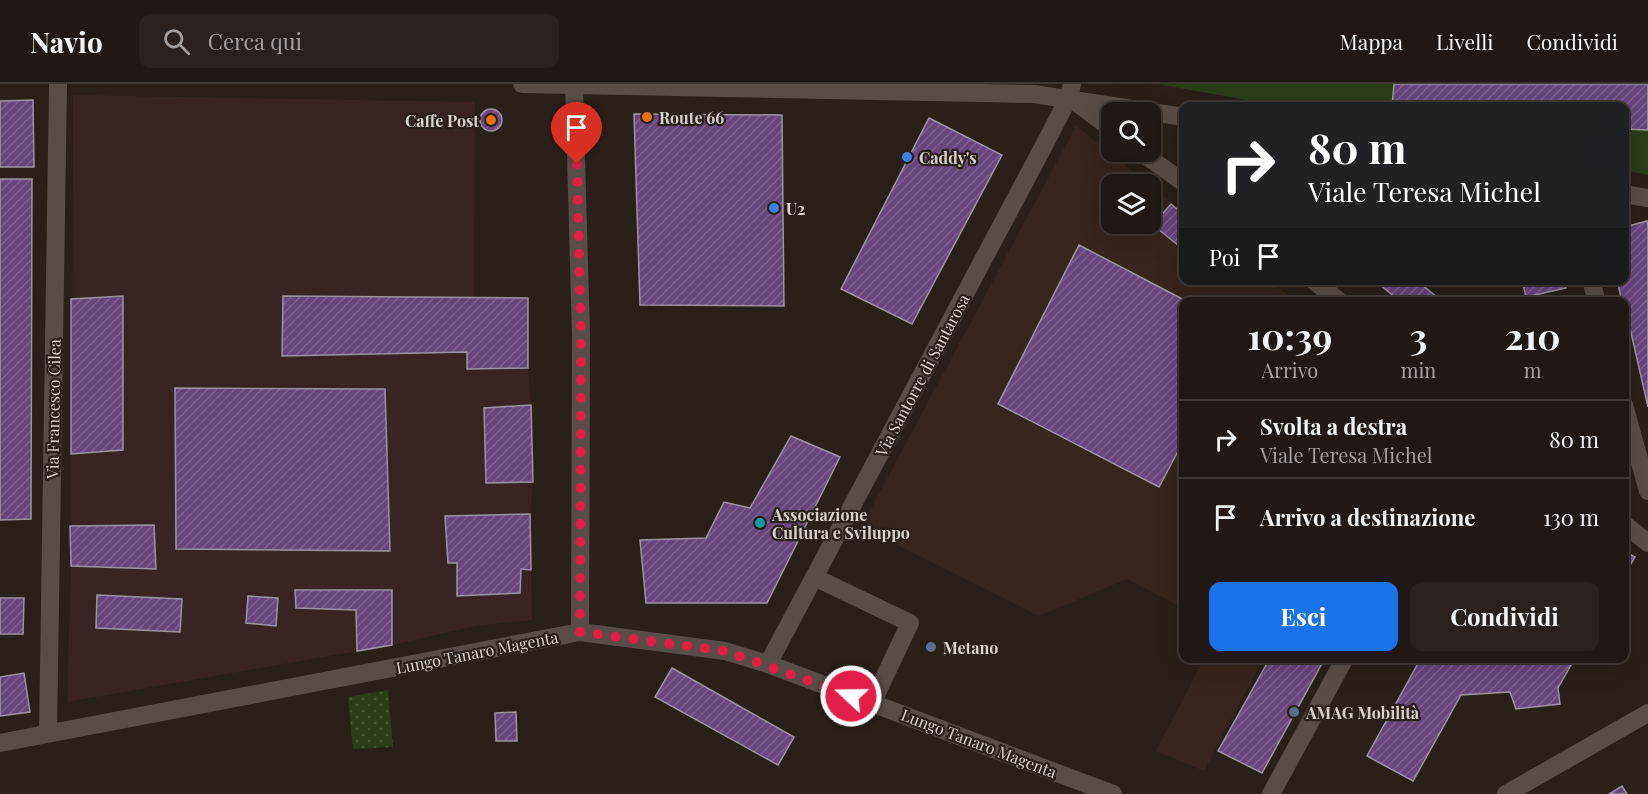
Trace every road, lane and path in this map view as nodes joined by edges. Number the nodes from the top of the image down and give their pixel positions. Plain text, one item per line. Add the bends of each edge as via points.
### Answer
1 (58, 84) edge
2 (522, 84) edge
3 (574, 85) edge
4 (819, 87) edge
5 (1070, 91) edge
6 (1179, 116) edge
7 (1101, 119) edge
8 (1155, 162) edge
9 (1179, 179) edge
10 (1629, 195) edge
11 (1648, 198) edge
12 (1318, 285) edge
13 (1334, 297) edge
14 (1629, 423) edge
15 (1648, 491) edge
16 (1629, 528) edge
17 (1648, 543) edge
18 (814, 577) junction
19 (580, 632) junction
20 (1342, 663) edge
21 (768, 664) junction
22 (872, 703) junction
23 (1648, 712) edge
24 (48, 733) junction
25 (0, 743) edge
26 (1113, 794) edge
27 (1271, 794) edge
28 (1506, 794) edge

1 - 24 street, Via Francesco Cilea
2 - 3 street
3 - 4 street
3 - 19 street via 581,347
4 - 5 street
5 - 6 street
5 - 7 street
5 - 18 street, Via Santorre di Santarosa
8 - 9 street
10 - 11 street
12 - 13 street
14 - 15 street
16 - 17 street
18 - 21 street, Via Santorre di Santarosa
18 - 22 street via 910,623
19 - 21 street, Lungo Tanaro Magenta via 725,651
19 - 24 street, Lungo Tanaro Magenta
20 - 27 street
21 - 22 street, Lungo Tanaro Magenta
22 - 26 street, Lungo Tanaro Magenta
23 - 28 street
24 - 25 street, Lungo Tanaro Magenta

